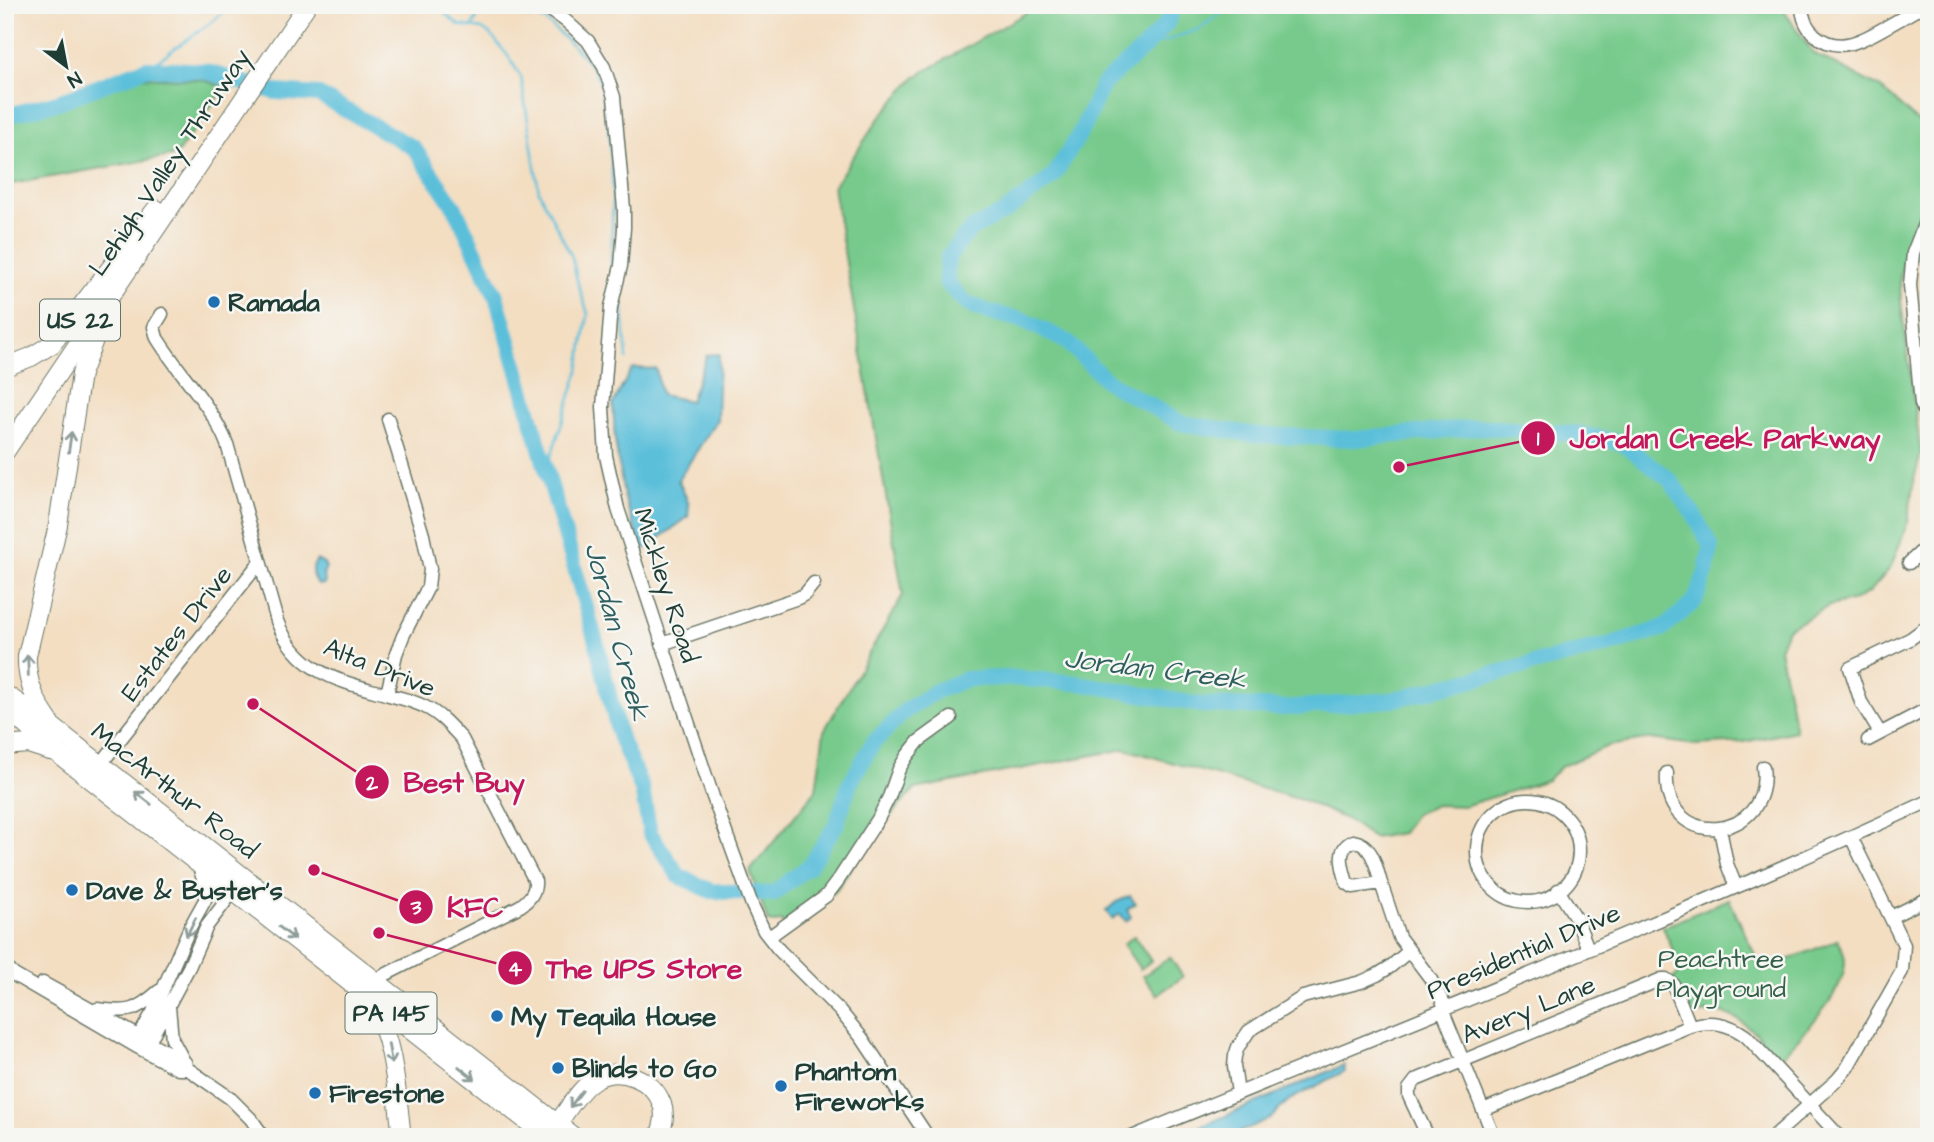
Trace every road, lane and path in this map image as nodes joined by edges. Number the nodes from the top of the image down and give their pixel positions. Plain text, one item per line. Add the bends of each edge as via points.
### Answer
1 (293, 5) edge
2 (306, 5) edge
3 (543, 5) edge
4 (1802, 5) edge
5 (1925, 5) edge
6 (265, 57) junction
7 (211, 137) junction
8 (156, 209) junction
9 (1929, 212) edge
10 (118, 285) junction
11 (162, 314) dead end
12 (5, 366) edge
13 (1929, 414) edge
14 (388, 419) dead end
15 (5, 431) edge
16 (5, 452) edge
17 (1929, 544) edge
18 (260, 562) junction
19 (1909, 563) dead end
20 (814, 583) dead end
21 (1929, 625) edge
22 (662, 644) junction
23 (387, 694) junction
24 (8, 706) edge
25 (1929, 708) edge
26 (951, 718) dead end
27 (53, 727) junction
28 (1880, 733) junction
29 (1868, 740) dead end
30 (5, 746) edge
31 (57, 753) junction
32 (100, 765) junction
33 (1763, 767) dead end
34 (1667, 773) dead end
35 (1929, 800) edge
36 (1720, 829) junction
37 (1851, 837) junction
38 (198, 863) junction
39 (1381, 883) dead end
40 (239, 884) junction
41 (1736, 887) junction
42 (1558, 891) junction
43 (1929, 898) edge
44 (1891, 917) junction
45 (769, 937) junction
46 (1588, 949) junction
47 (1409, 951) junction
48 (7, 967) edge
49 (370, 986) junction
50 (162, 989) junction
51 (88, 1007) junction
52 (169, 1007) junction
53 (1444, 1008) junction
54 (1690, 1026) junction
55 (142, 1042) junction
56 (1462, 1060) junction
57 (187, 1065) junction
58 (1238, 1093) junction
59 (1809, 1105) junction
60 (1483, 1110) junction
61 (552, 1130) edge
62 (264, 1137) edge
63 (402, 1137) edge
64 (574, 1137) edge
65 (659, 1137) edge
66 (928, 1137) edge
67 (1132, 1137) edge
68 (1428, 1137) edge
69 (1493, 1137) edge
70 (1773, 1137) edge
71 (1840, 1137) edge

1 - 6 highway, Lehigh Valley Thruway / US 22
2 - 6 highway, Lehigh Valley Thruway / US 22
3 - 22 street, Mickley Road via 588,41 610,81 624,209 603,408 606,456 618,509
4 - 5 street via 1810,30 1826,42 1845,45 1859,42
6 - 7 highway, Lehigh Valley Thruway / US 22
7 - 8 highway, Lehigh Valley Thruway / US 22
7 - 10 highway, Lehigh Valley Thruway / US 22
8 - 12 highway via 52,344
8 - 15 highway, Lehigh Valley Thruway / US 22
9 - 13 street via 1913,253 1910,285 1921,404
10 - 16 highway, Lehigh Valley Thruway / US 22
27 -> 10 highway via 30,686 28,649 58,525 81,374
11 - 18 street, Alta Drive via 154,331 221,429
14 - 23 street via 430,569 428,587 403,636
17 - 19 street
18 - 23 street, Alta Drive via 277,621 296,654 334,679
18 - 32 street, Estates Drive
20 - 22 street via 798,598
21 - 28 street via 1850,668 1861,702
22 - 45 street, Mickley Road via 736,861
23 - 49 street, Alta Drive via 436,713 462,739 536,887 527,902
24 - 27 highway, MacArthur Road / PA 145
24 - 31 highway, MacArthur Road / PA 145
25 - 28 street
26 - 45 street via 919,741 907,756 878,819 826,895
27 - 32 highway, MacArthur Road / PA 145
28 - 29 street
30 - 31 highway via 28,744
31 - 38 highway, MacArthur Road / PA 145
40 -> 32 highway, MacArthur Road / PA 145
33 - 36 street via 1764,783 1754,808 1738,822
34 - 36 street via 1668,796 1678,813 1694,825
35 - 37 street, Presidential Drive
36 - 41 street
37 - 41 street, Presidential Drive
37 - 44 street
38 - 40 highway, MacArthur Road / PA 145
38 -> 50 street via 205,900
39 - 47 street via 1394,926
40 - 49 highway, MacArthur Road / PA 145
40 - 52 street via 207,926
41 - 46 street, Presidential Drive
42 - 42 street via 1541,900 1522,902 1502,896 1486,883 1477,866 1476,846 1494,813 1513,802 1534,800 1554,806 1568,818 1577,835 1579,856 1572,875
42 - 46 street via 1576,918
43 - 44 street
44 - 59 street via 1903,946 1902,971 1847,1069
45 - 66 street, Mickley Road via 862,1038
46 - 53 street, Presidential Drive
47 - 53 street via 1430,978
47 - 58 street via 1377,975 1303,996 1249,1031 1235,1056
48 - 51 street via 18,968
48 - 55 street via 14,975
49 - 61 highway, MacArthur Road / PA 145
49 -> 63 highway via 391,1051
50 - 51 street via 143,1005 122,1012
50 - 55 street
51 - 55 street
52 - 55 street
52 - 57 street via 172,1040
53 - 56 street
53 - 58 street, Presidential Drive
54 - 56 street, Avery Lane via 1673,985 1662,979
54 - 59 street via 1721,1023 1739,1031
54 - 60 street
55 - 57 street
56 - 60 street
56 - 68 street, Avery Lane via 1416,1080 1409,1089
57 - 62 street via 230,1098
58 - 67 street, Presidential Drive
59 - 70 street
59 - 71 street
60 - 69 street
61 - 64 highway, MacArthur Road / PA 145
65 -> 61 highway via 664,1112 658,1096 634,1076 619,1073 601,1076 586,1086

